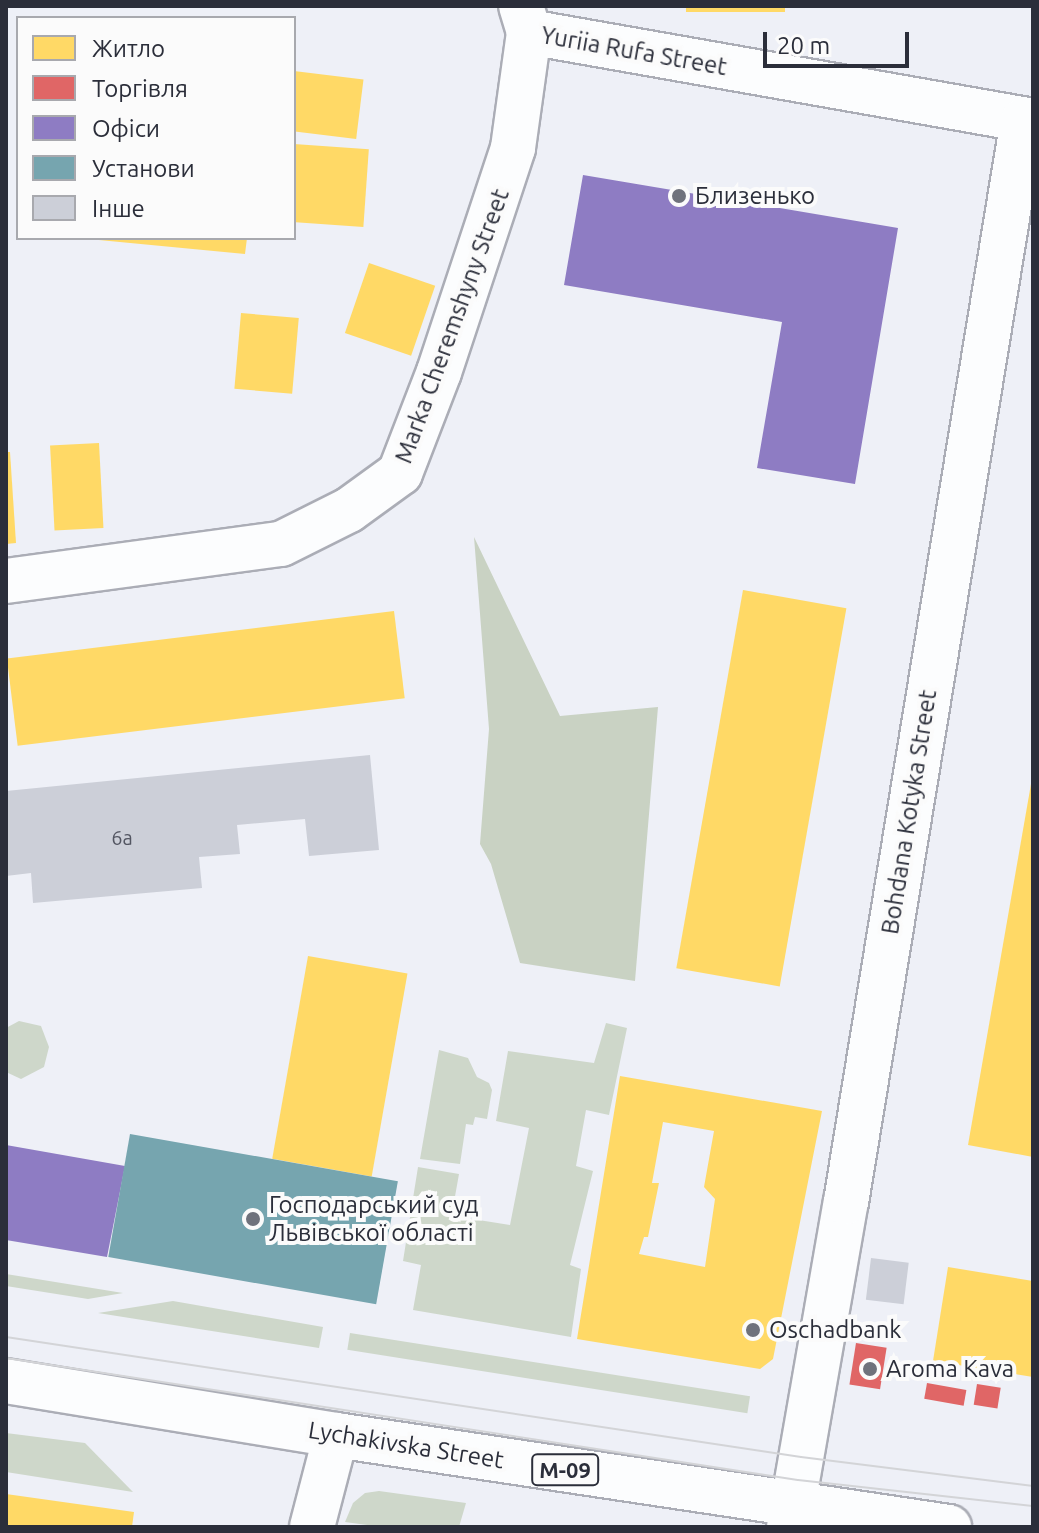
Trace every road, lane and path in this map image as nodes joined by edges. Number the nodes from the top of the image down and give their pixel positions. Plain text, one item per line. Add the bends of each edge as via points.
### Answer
1 (525, 19) edge
2 (1030, 118) edge
3 (6, 581) edge
4 (6, 1381) edge
5 (336, 1435) junction
6 (791, 1515) edge
7 (312, 1527) edge
8 (949, 1527) edge

1 - 2 street, Yuriia Rufa Street
1 - 3 street, Marka Cheremshyny Street via 513,148 400,473 349,510 281,544
2 - 6 street, Bohdana Kotyka Street
4 - 5 street, Lychakivska Street / М-09
5 - 6 street, Lychakivska Street / М-09
5 - 7 street
6 - 8 street, Lychakivska Street / М-09

